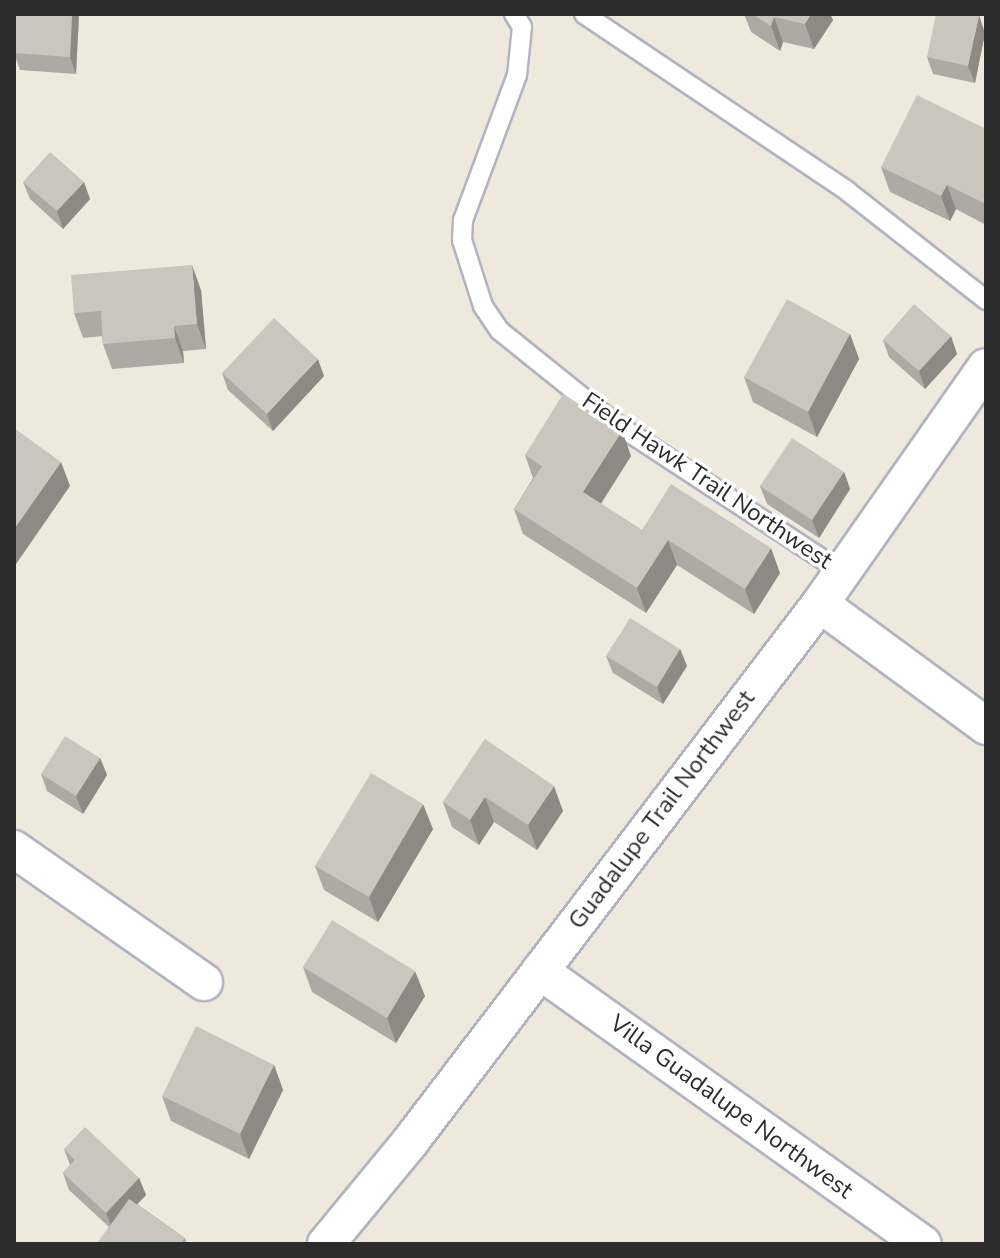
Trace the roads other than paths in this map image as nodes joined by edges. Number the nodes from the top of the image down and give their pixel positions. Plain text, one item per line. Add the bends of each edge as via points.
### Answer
1 (514, 14) edge
2 (584, 14) edge
3 (986, 300) edge
4 (986, 367) edge
5 (842, 572) junction
6 (820, 604) junction
7 (986, 726) edge
8 (14, 849) edge
9 (540, 971) junction
10 (204, 982) dead end
11 (326, 1244) edge
12 (923, 1244) edge

1 - 5 lane, Field Hawk Trail Northwest via 522,27 517,75 463,220 462,240 483,306 500,331 613,422
2 - 3 lane via 847,191
4 - 5 street, Guadalupe Trail Northwest
5 - 6 street, Guadalupe Trail Northwest
6 - 7 street
6 - 9 street, Guadalupe Trail Northwest
8 - 10 street
9 - 11 street, Guadalupe Trail Northwest
9 - 12 street, Villa Guadalupe Northwest

